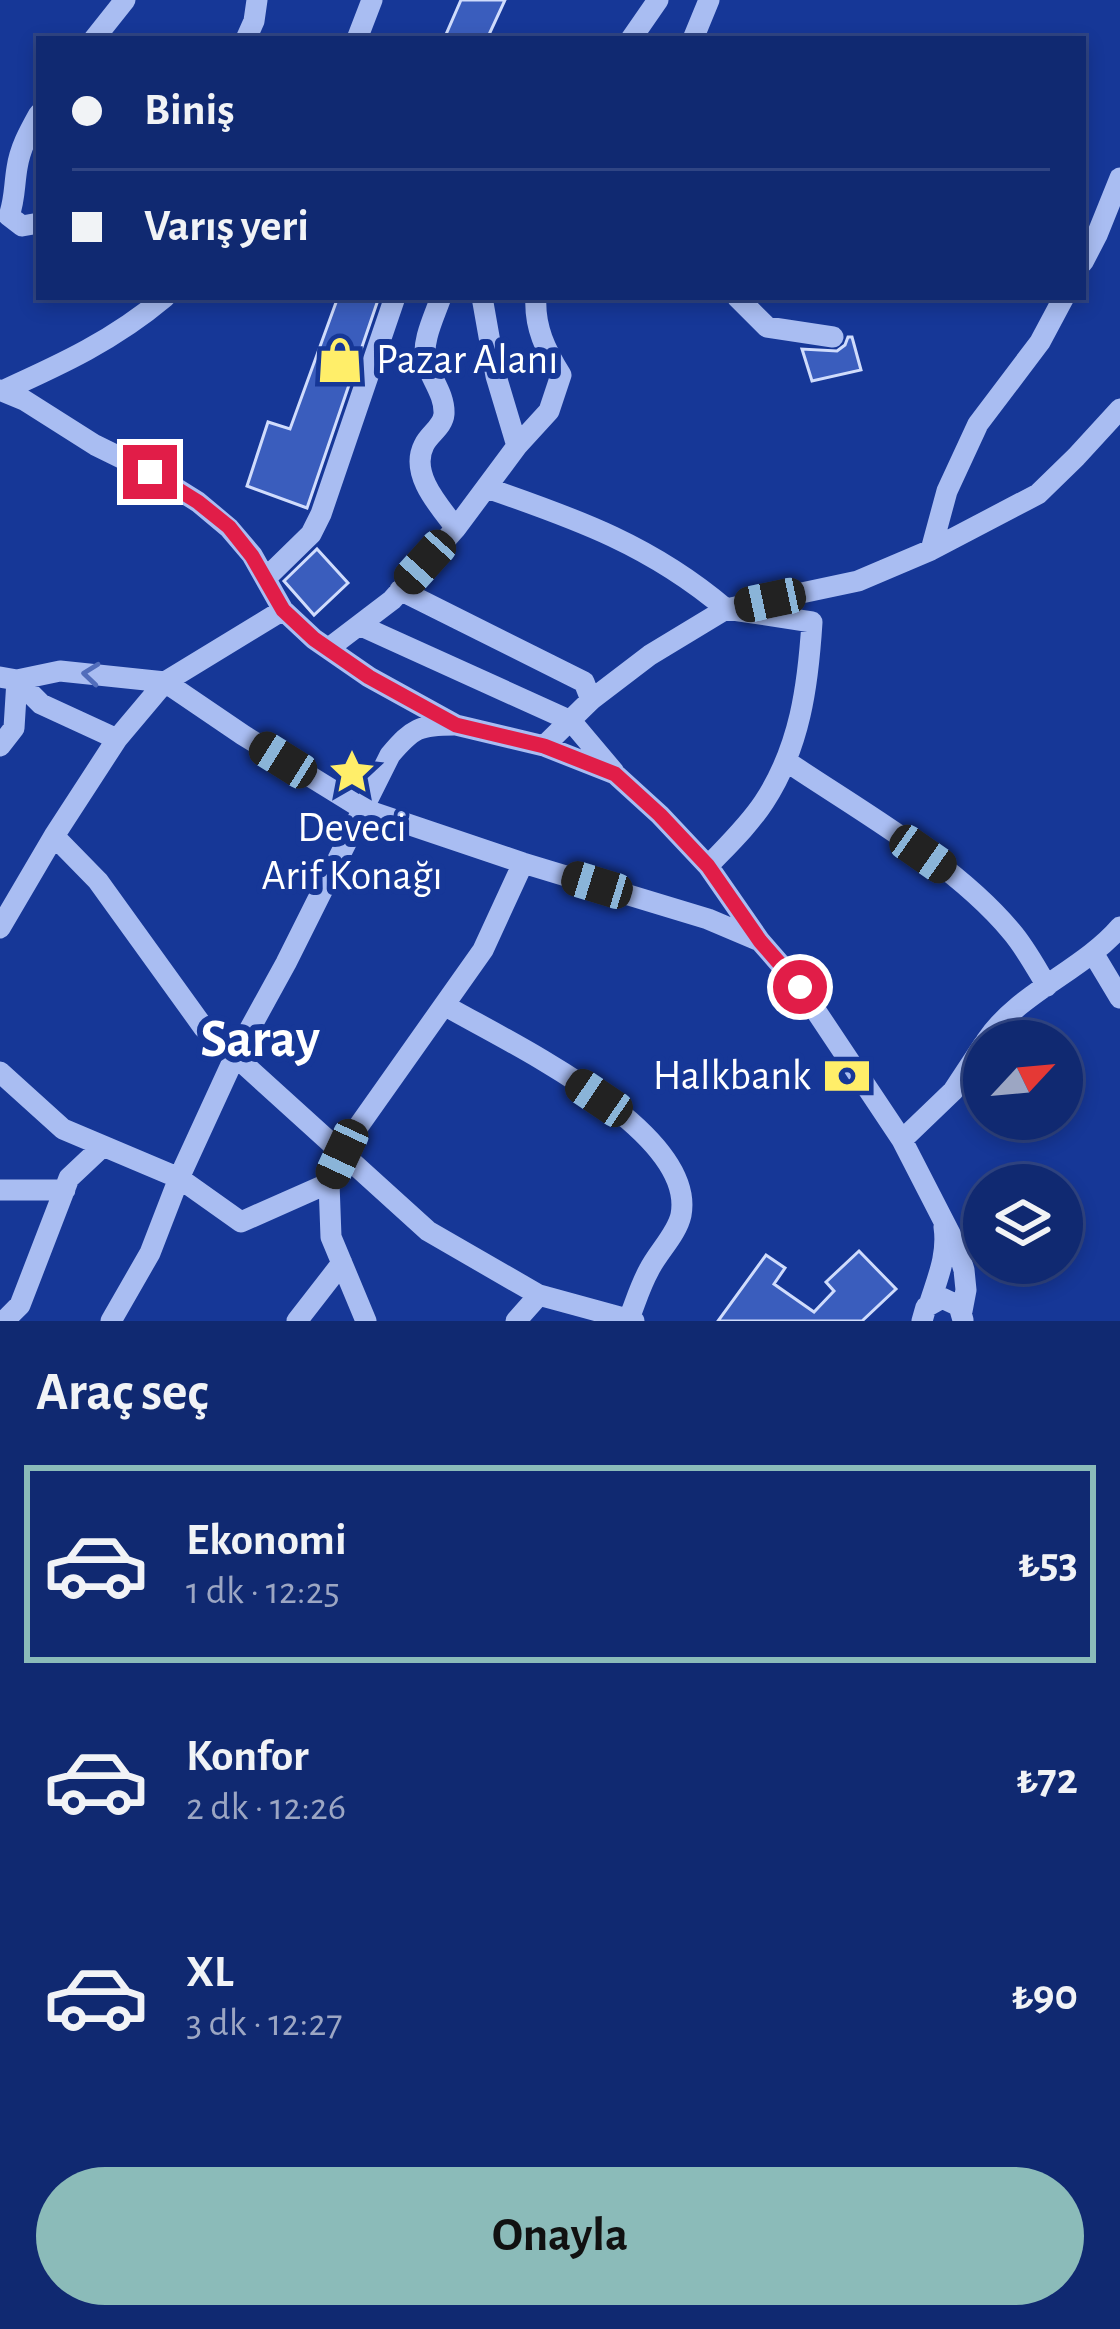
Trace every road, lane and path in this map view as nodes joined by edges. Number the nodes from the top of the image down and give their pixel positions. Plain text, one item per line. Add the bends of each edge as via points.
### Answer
1 (125, 0) edge
2 (257, 0) edge
3 (372, 0) edge
4 (658, 0) edge
5 (709, 0) edge
6 (96, 36) edge
7 (247, 36) edge
8 (358, 36) edge
9 (633, 36) edge
10 (694, 36) edge
11 (36, 119) edge
12 (1120, 178) edge
13 (36, 224) edge
14 (1086, 256) edge
15 (161, 300) edge
16 (394, 300) edge
17 (440, 300) edge
18 (483, 300) edge
19 (536, 300) edge
20 (740, 300) edge
21 (1062, 300) edge
22 (833, 337) dead end
23 (1, 391) edge
24 (1120, 409) edge
25 (517, 446) junction
26 (487, 488) junction
27 (456, 528) junction
28 (931, 550) junction
29 (266, 578) junction
30 (400, 590) junction
31 (726, 609) junction
32 (283, 610) junction
33 (359, 625) junction
34 (329, 648) junction
35 (9, 678) edge
36 (165, 682) junction
37 (591, 700) junction
38 (571, 721) junction
39 (456, 725) junction
40 (117, 739) junction
41 (0, 746) edge
42 (544, 746) junction
43 (786, 761) junction
44 (615, 774) junction
45 (363, 809) junction
46 (54, 836) junction
47 (523, 863) junction
48 (708, 866) junction
49 (1120, 927) edge
50 (0, 928) edge
51 (760, 941) junction
52 (1094, 953) junction
53 (1047, 986) junction
54 (1120, 998) edge
55 (445, 1005) junction
56 (1005, 1020) edge
57 (236, 1054) junction
58 (0, 1072) edge
59 (963, 1076) edge
60 (902, 1140) junction
61 (103, 1147) junction
62 (342, 1154) junction
63 (179, 1178) junction
64 (329, 1183) junction
65 (0, 1190) edge
66 (64, 1190) junction
67 (942, 1221) junction
68 (342, 1262) junction
69 (538, 1295) junction
70 (923, 1314) edge
71 (963, 1316) edge
72 (630, 1320) edge
73 (4, 1321) edge
74 (111, 1321) edge
75 (297, 1321) edge
76 (366, 1321) edge
77 (516, 1321) edge

1 - 6 street
2 - 7 street
3 - 8 street
4 - 9 street
5 - 10 street
11 - 13 street via 9,216 22,226
12 - 14 street
15 - 23 street via 102,344
16 - 29 street via 321,514
17 - 27 street via 424,358 444,414 419,460 428,491
18 - 25 street
19 - 25 street via 542,345 561,375 549,411
20 - 22 street via 766,327
21 - 28 street via 978,424 946,491
23 - 29 street via 198,502 229,527
24 - 28 street via 1038,494
25 - 26 street
26 - 27 street
26 - 31 street via 589,523
27 - 30 street
28 - 31 street via 858,581
29 - 32 street
30 - 33 street
30 - 37 street via 584,682
31 - 37 street
31 - 43 street via 812,622 805,699
32 - 34 street
32 - 36 street
33 - 34 street
33 - 38 street
34 - 39 street
36 -> 35 street via 60,671
35 - 40 street via 41,704
35 - 41 street via 14,728
36 - 40 street
36 - 45 street
37 - 38 street
38 - 42 street
38 - 44 street
39 - 42 street
39 - 45 street via 424,725 407,736
40 - 46 street
42 - 44 street
43 - 48 street via 763,805
43 - 53 street via 987,904
44 - 48 street
45 - 47 street
45 - 57 street
46 - 50 street
46 - 57 street via 98,881 204,1028
47 - 51 street
47 - 55 street via 483,950
48 - 51 street
49 - 52 street
51 - 60 street
52 - 53 street
52 - 54 street
53 - 56 street
55 - 62 street
55 - 72 street via 571,1078 660,1149 682,1192 680,1219 648,1270
57 - 62 street
57 - 63 street
58 - 61 street via 63,1130
59 - 60 street
60 - 67 street
61 - 63 street
61 - 66 street
62 - 64 street
62 - 69 street via 428,1231
63 - 64 street via 241,1222
63 - 74 street
64 - 68 street via 331,1237
65 - 66 street
66 - 73 street via 20,1305
67 - 70 street via 944,1262
67 - 71 street via 964,1270
68 - 75 street
68 - 76 street
69 - 72 street
69 - 77 street
70 - 71 street via 948,1299

